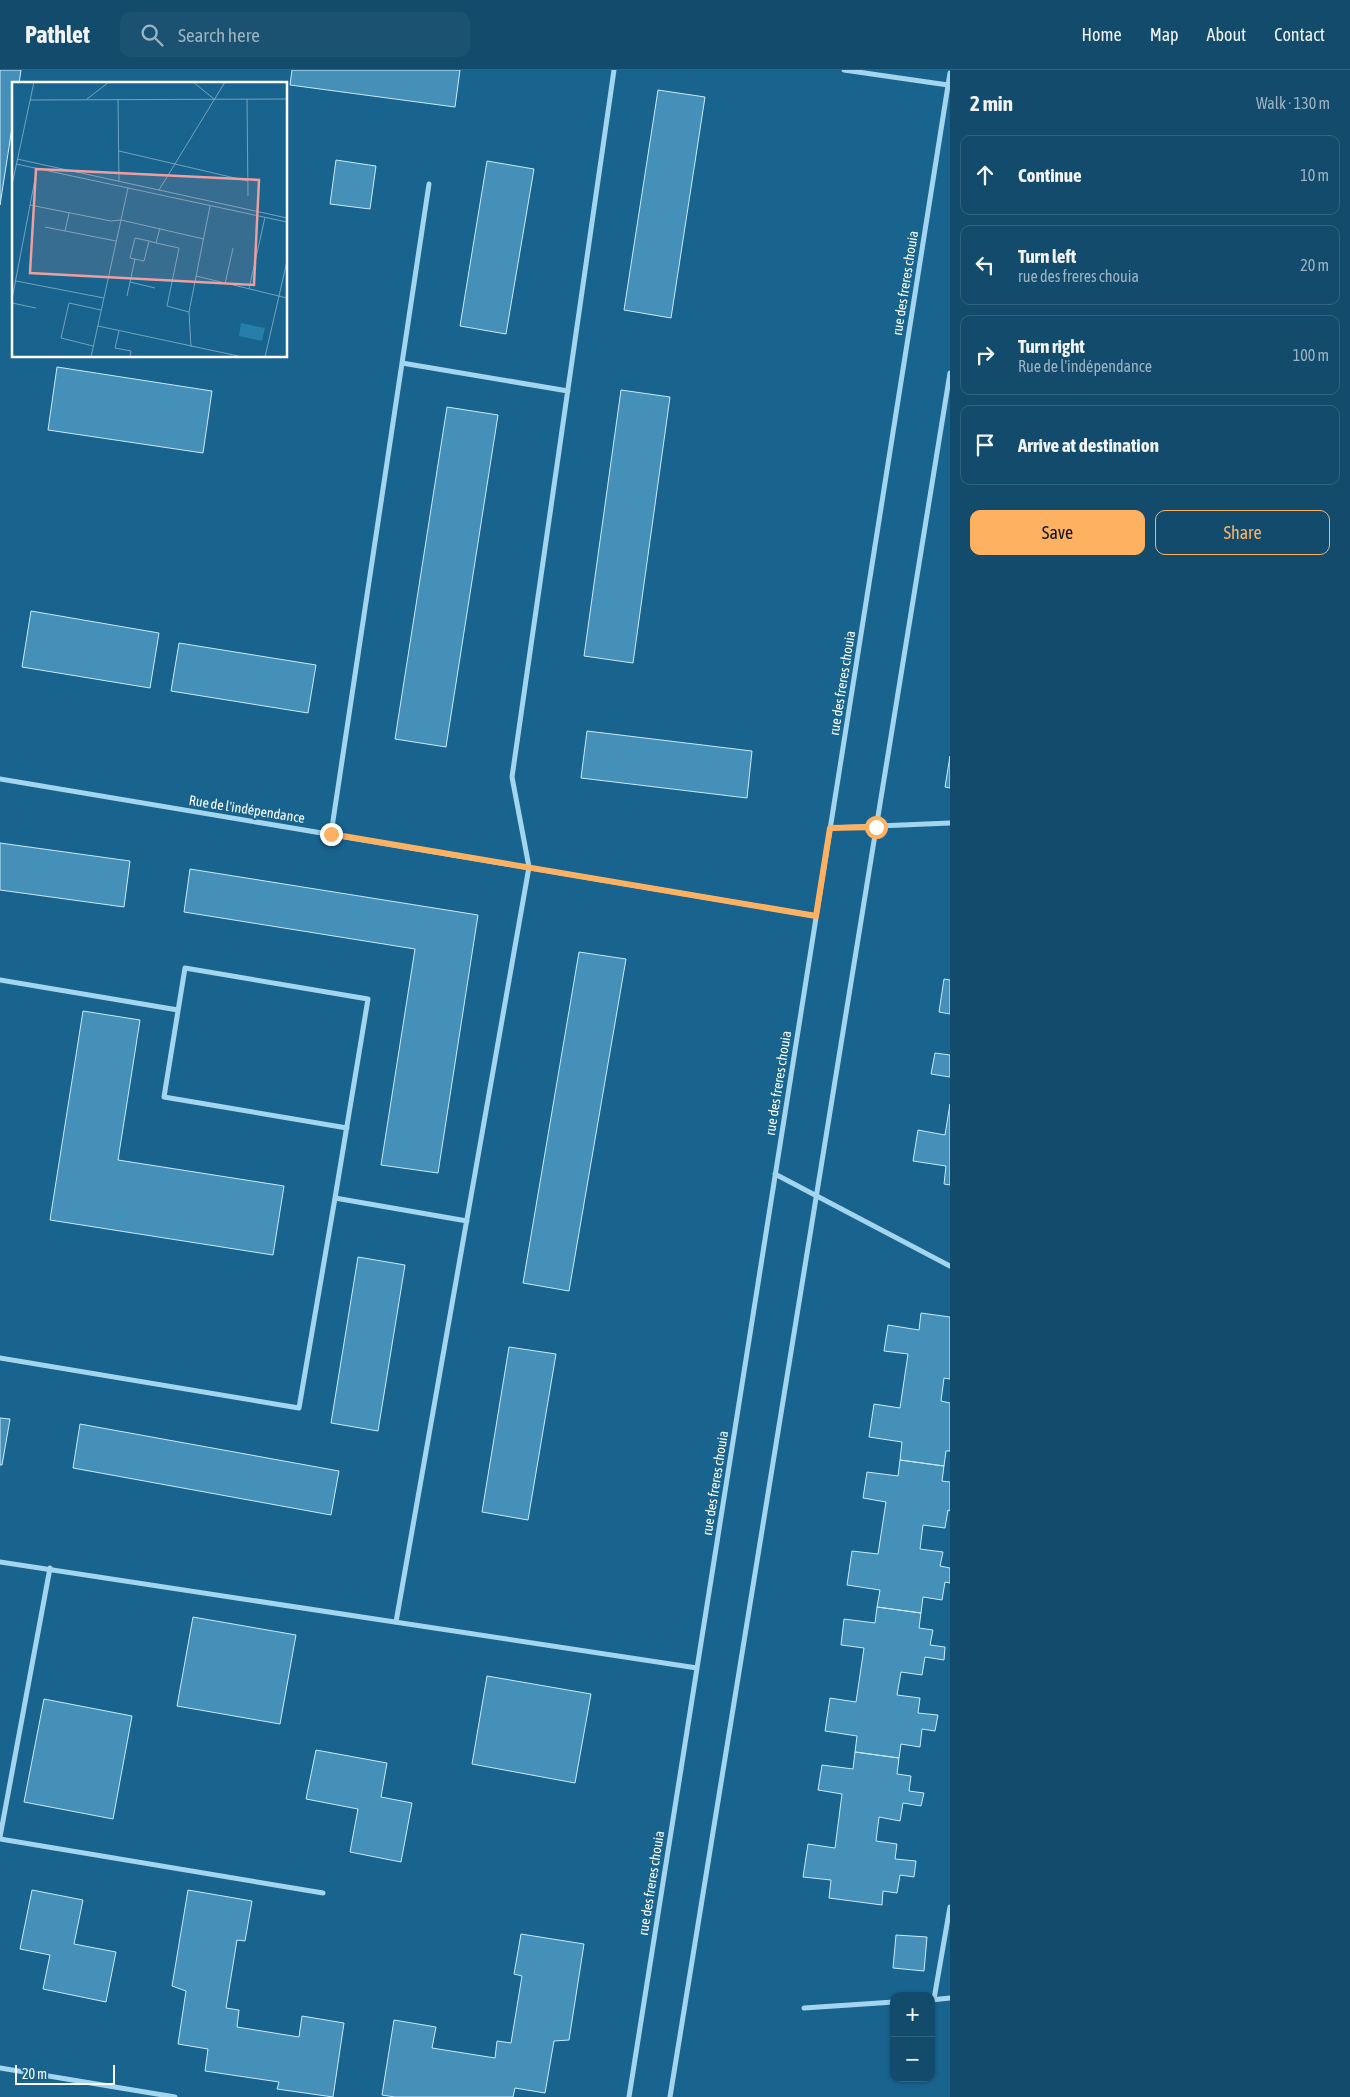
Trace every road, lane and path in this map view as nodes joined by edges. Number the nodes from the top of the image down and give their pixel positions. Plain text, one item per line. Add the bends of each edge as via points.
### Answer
1 (614, 70) edge
2 (844, 70) edge
3 (950, 73) edge
4 (948, 85) junction
5 (429, 184) dead end
6 (402, 363) junction
7 (950, 373) edge
8 (568, 391) junction
9 (0, 779) edge
10 (950, 823) edge
11 (876, 827) junction
12 (830, 828) junction
13 (331, 834) junction
14 (529, 867) junction
15 (816, 916) junction
16 (0, 980) edge
17 (178, 1010) junction
18 (347, 1128) junction
19 (775, 1174) junction
20 (816, 1194) junction
21 (335, 1198) junction
22 (467, 1221) junction
23 (950, 1266) edge
24 (0, 1358) edge
25 (0, 1562) edge
26 (50, 1568) junction
27 (396, 1622) junction
28 (697, 1668) junction
29 (0, 1838) edge
30 (323, 1893) dead end
31 (950, 1907) edge
32 (934, 1992) edge
33 (950, 1998) edge
34 (935, 2000) edge
35 (890, 2002) edge
36 (804, 2008) dead end
37 (0, 2068) edge
38 (175, 2097) edge
39 (629, 2097) edge
40 (670, 2097) edge

1 - 8 street
2 - 4 street
3 - 4 street, rue des freres chouia
4 - 12 street, rue des freres chouia
5 - 6 street
6 - 8 street
6 - 13 street
7 - 11 street
8 - 14 street via 512,777
9 - 13 street, Rue de l'indépendance
10 - 11 street
11 - 12 street
11 - 20 street
12 - 15 street, rue des freres chouia
13 - 14 street, Rue de l'indépendance
14 - 15 street, Rue de l'indépendance
14 - 22 street
15 - 19 street, rue des freres chouia
16 - 17 street
17 - 18 street via 164,1097
17 - 18 street via 185,968 368,999
18 - 21 street
19 - 20 street
19 - 28 street, rue des freres chouia
20 - 23 street
20 - 40 street
21 - 22 street
21 - 24 street via 299,1408
22 - 27 street
25 - 26 street
26 - 27 street
26 - 29 street
27 - 28 street
28 - 39 street, rue des freres chouia
29 - 30 street
31 - 32 street
33 - 34 street
35 - 36 street
37 - 38 street

